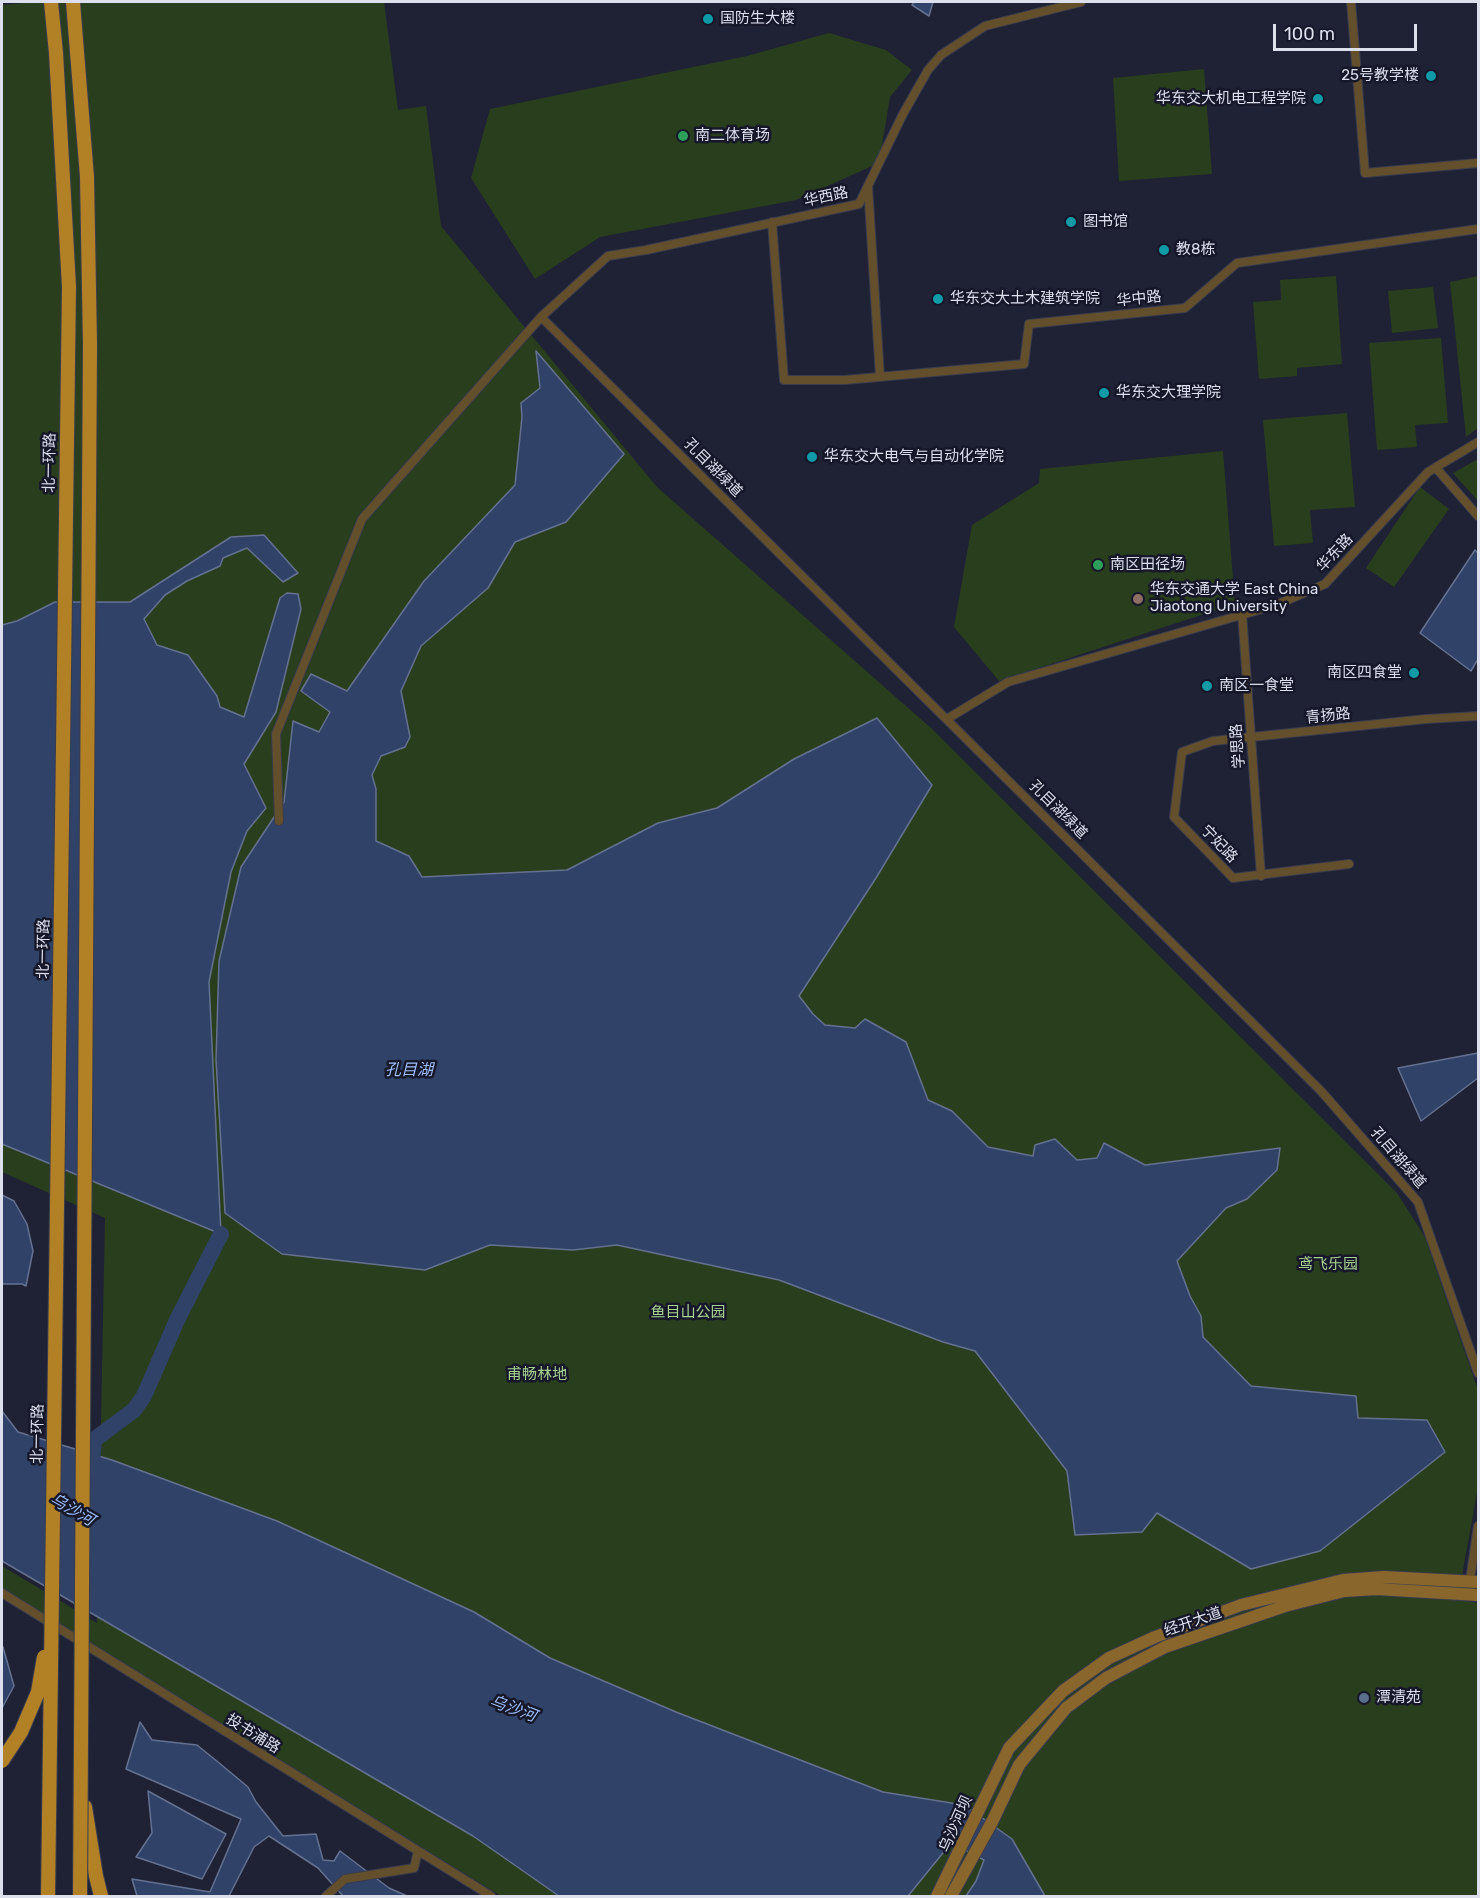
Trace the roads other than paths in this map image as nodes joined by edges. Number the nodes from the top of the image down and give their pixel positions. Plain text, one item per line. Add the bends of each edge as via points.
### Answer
1 (51, 2) edge
2 (73, 2) edge
3 (1081, 2) edge
4 (1351, 2) edge
5 (1479, 163) edge
6 (868, 184) junction
7 (772, 222) junction
8 (1479, 229) edge
9 (541, 317) junction
10 (880, 377) junction
11 (1479, 442) edge
12 (1436, 468) junction
13 (1479, 516) edge
14 (1242, 613) junction
15 (1479, 716) edge
16 (947, 719) junction
17 (1251, 737) junction
18 (1182, 752) joint
19 (279, 821) dead end
20 (1349, 864) dead end
21 (1261, 876) junction
22 (1479, 1373) edge
23 (54, 1479) junction
24 (1479, 1526) edge
25 (1474, 1581) edge
26 (2, 1593) edge
27 (1479, 1595) edge
28 (2, 1761) edge
29 (1000, 1763) joint
30 (82, 1790) junction
31 (992, 1822) joint
32 (418, 1851) junction
33 (48, 1896) edge
34 (81, 1896) edge
35 (101, 1896) edge
36 (326, 1896) edge
37 (491, 1896) edge
38 (938, 1896) edge
39 (951, 1896) edge

1 - 23 highway, 北一环路, bridge via 69,287
2 - 30 highway, bridge via 87,177 90,345
3 - 6 street, 华西路 via 985,26 941,55 903,114
4 - 5 street via 1365,172
6 - 7 street, 华西路 via 859,204
6 - 10 street
7 - 9 street, 华西路 via 608,256
7 - 10 street, 华中路 via 784,380
8 - 10 street, 华中路 via 1237,263 1185,308 1029,324 1024,364
9 - 16 street, 孔目湖绿道
9 - 19 street, 华西路 via 362,519 276,734
11 - 12 street, 华东路
12 - 13 street
12 - 14 street, 华东路 via 1428,472 1325,584 1276,605
14 - 16 street, 华东路 via 1008,682
14 - 17 street, 学思路
15 - 17 street, 青扬路
16 - 22 street, 孔目湖绿道 via 1321,1091 1418,1202
17 - 18 street, 青扬路 via 1213,741
17 - 21 street, 学思路
18 - 21 street, 宁妃路 via 1174,817 1233,878
20 - 21 street, 宁妃路
23 - 28 highway, bridge via 45,1533 44,1665 38,1692 21,1732
23 - 33 highway, 北一环路, bridge
24 - 25 street
25 - 29 main road, 经开大道 via 1384,1577 1343,1580 1241,1605 1155,1637 1109,1658 1063,1691 1009,1748
26 - 32 street, 投书浦路
27 - 31 main road, 经开大道 via 1377,1588 1344,1591 1285,1606 1165,1647 1106,1678 1066,1708 1019,1765
29 - 38 main road, 乌沙河坝
30 - 34 highway, bridge
30 - 35 highway, bridge
31 - 39 main road, 乌沙河坝
32 - 36 street via 414,1868 345,1879
32 - 37 street, 投书浦路

